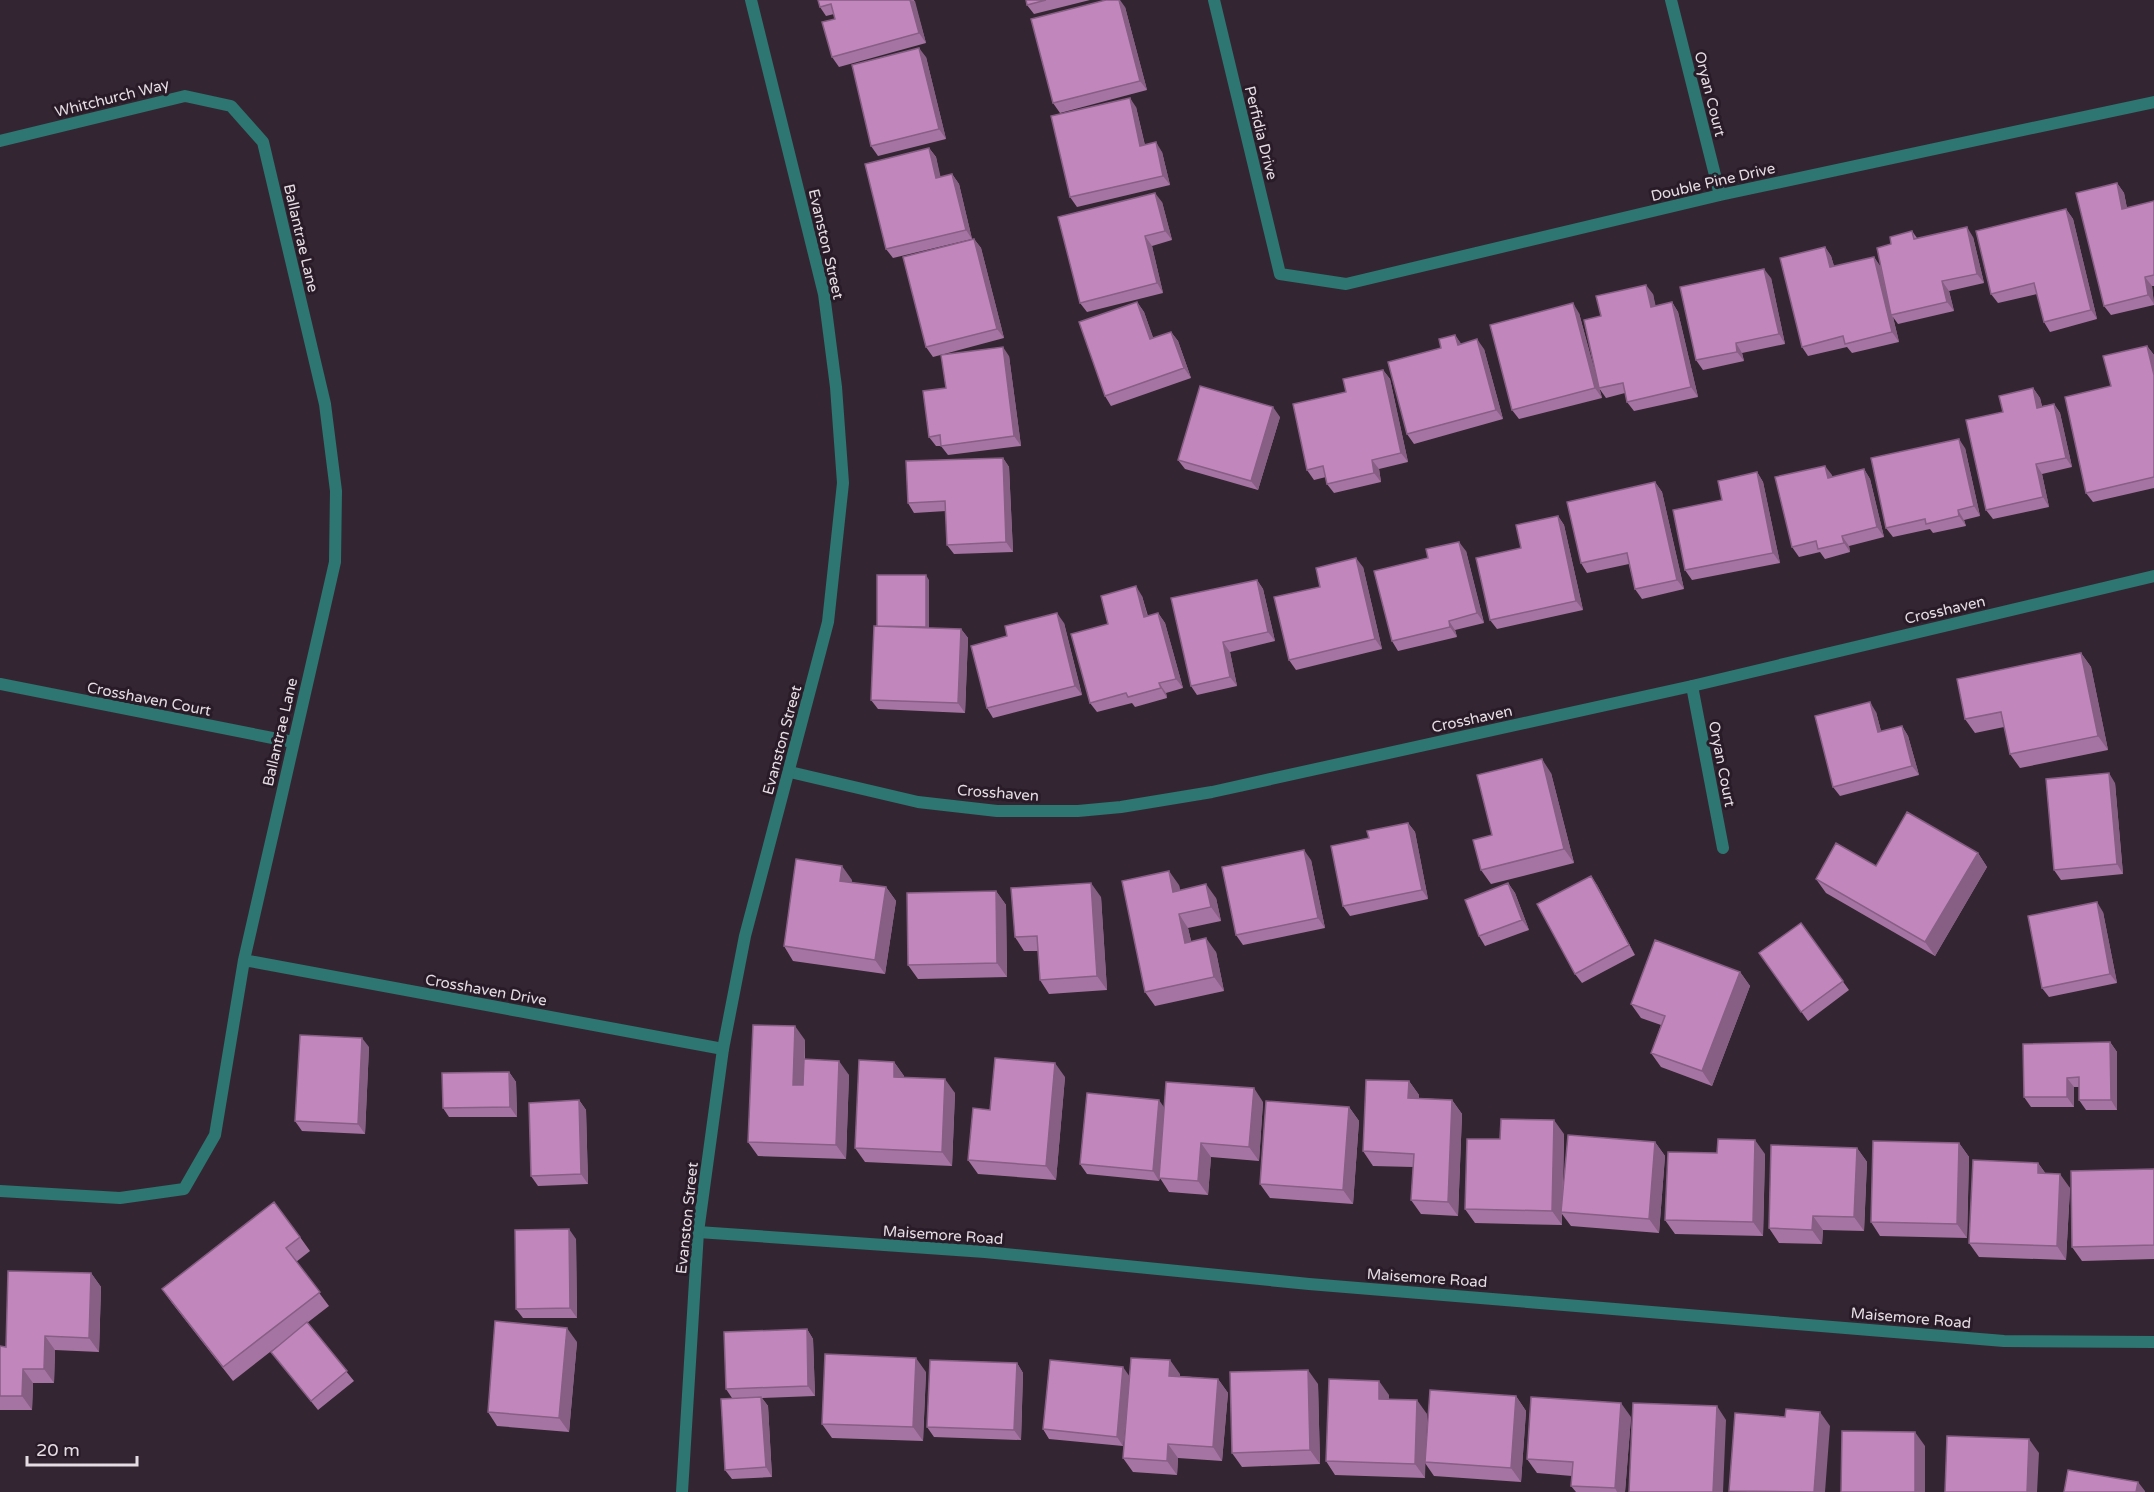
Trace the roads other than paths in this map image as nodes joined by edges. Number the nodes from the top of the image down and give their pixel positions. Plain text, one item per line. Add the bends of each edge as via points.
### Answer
1 (751, 0) edge
2 (1214, 0) edge
3 (1671, 0) edge
4 (2154, 102) edge
5 (231, 106) joint
6 (0, 141) edge
7 (1720, 195) junction
8 (1280, 274) joint
9 (2154, 576) edge
10 (0, 684) edge
11 (1692, 686) junction
12 (293, 742) junction
13 (790, 772) junction
14 (1724, 848) dead end
15 (244, 960) junction
16 (723, 1049) junction
17 (0, 1191) edge
18 (698, 1232) junction
19 (2154, 1342) edge
20 (682, 1492) edge

1 - 13 street, Evanston Street via 824,294 843,483 828,622
2 - 8 street, Perfidia Drive
3 - 7 street, Oryan Court
4 - 7 street, Double Pine Drive
5 - 6 street, Whitchurch Way via 185,96
5 - 12 street, Ballantrae Lane via 263,142 325,404 336,491 335,562
7 - 8 street, Double Pine Drive via 1346,284
9 - 11 street, Crosshaven
10 - 12 street, Crosshaven Court
11 - 13 street, Crosshaven via 1212,792 1078,811 997,811 918,802
11 - 14 street, Oryan Court
12 - 15 street, Ballantrae Lane
13 - 16 street, Evanston Street via 745,936
15 - 16 street, Crosshaven Drive
15 - 17 street, Ballantrae Lane via 215,1135 184,1189 120,1198
16 - 18 street, Evanston Street
18 - 19 street, Maisemore Road via 985,1252 1309,1284 2004,1341
18 - 20 street, Evanston Street

